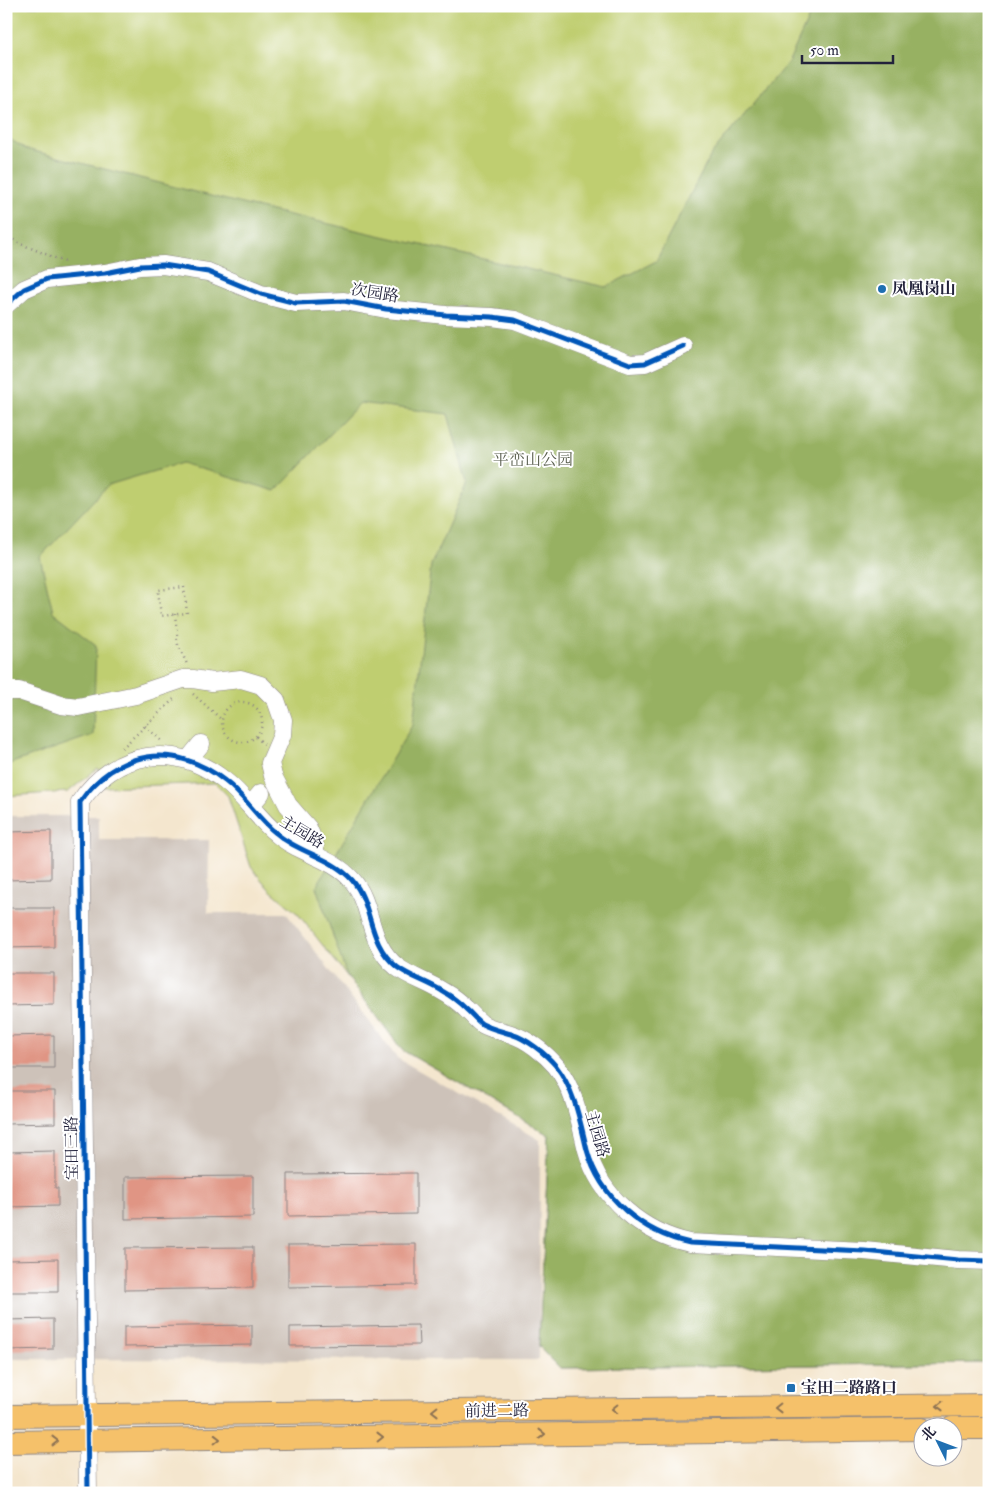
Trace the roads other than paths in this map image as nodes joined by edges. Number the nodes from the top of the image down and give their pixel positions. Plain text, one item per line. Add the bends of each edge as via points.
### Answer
1 (6, 305) edge
2 (684, 346) dead end
3 (6, 690) edge
4 (201, 744) dead end
5 (188, 760) junction
6 (80, 802) joint
7 (316, 856) junction
8 (989, 1261) edge
9 (989, 1405) edge
10 (88, 1415) junction
11 (6, 1416) edge
12 (962, 1428) edge
13 (989, 1428) edge
14 (912, 1429) edge
15 (88, 1441) junction
16 (6, 1442) edge
17 (88, 1493) edge

1 - 2 street, 次园路 via 24,289 47,279 163,265 208,272 261,294 296,303 356,302 395,310 515,320 630,364 645,363
3 - 7 street, 主园路 via 78,707 136,695 176,681 248,680 267,690 276,700 283,728 271,758 271,770 288,805 308,828
4 - 5 street
5 - 6 street, 主园路 via 157,756 127,761 96,781
5 - 7 street, 主园路 via 256,799 276,834
6 - 10 street, 宝田三路
7 - 8 street, 主园路 via 336,866 360,890 379,946 398,968 441,990 482,1023 521,1038 555,1066 580,1118 599,1179 620,1205 646,1226 675,1240 690,1243
9 -> 10 main road, 前进二路
10 - 11 main road, 前进二路
10 - 15 street, 宝田三路
12 - 13 main road
15 -> 14 main road, 前进二路
16 -> 15 main road, 前进二路
15 - 17 street, 宝田三路

